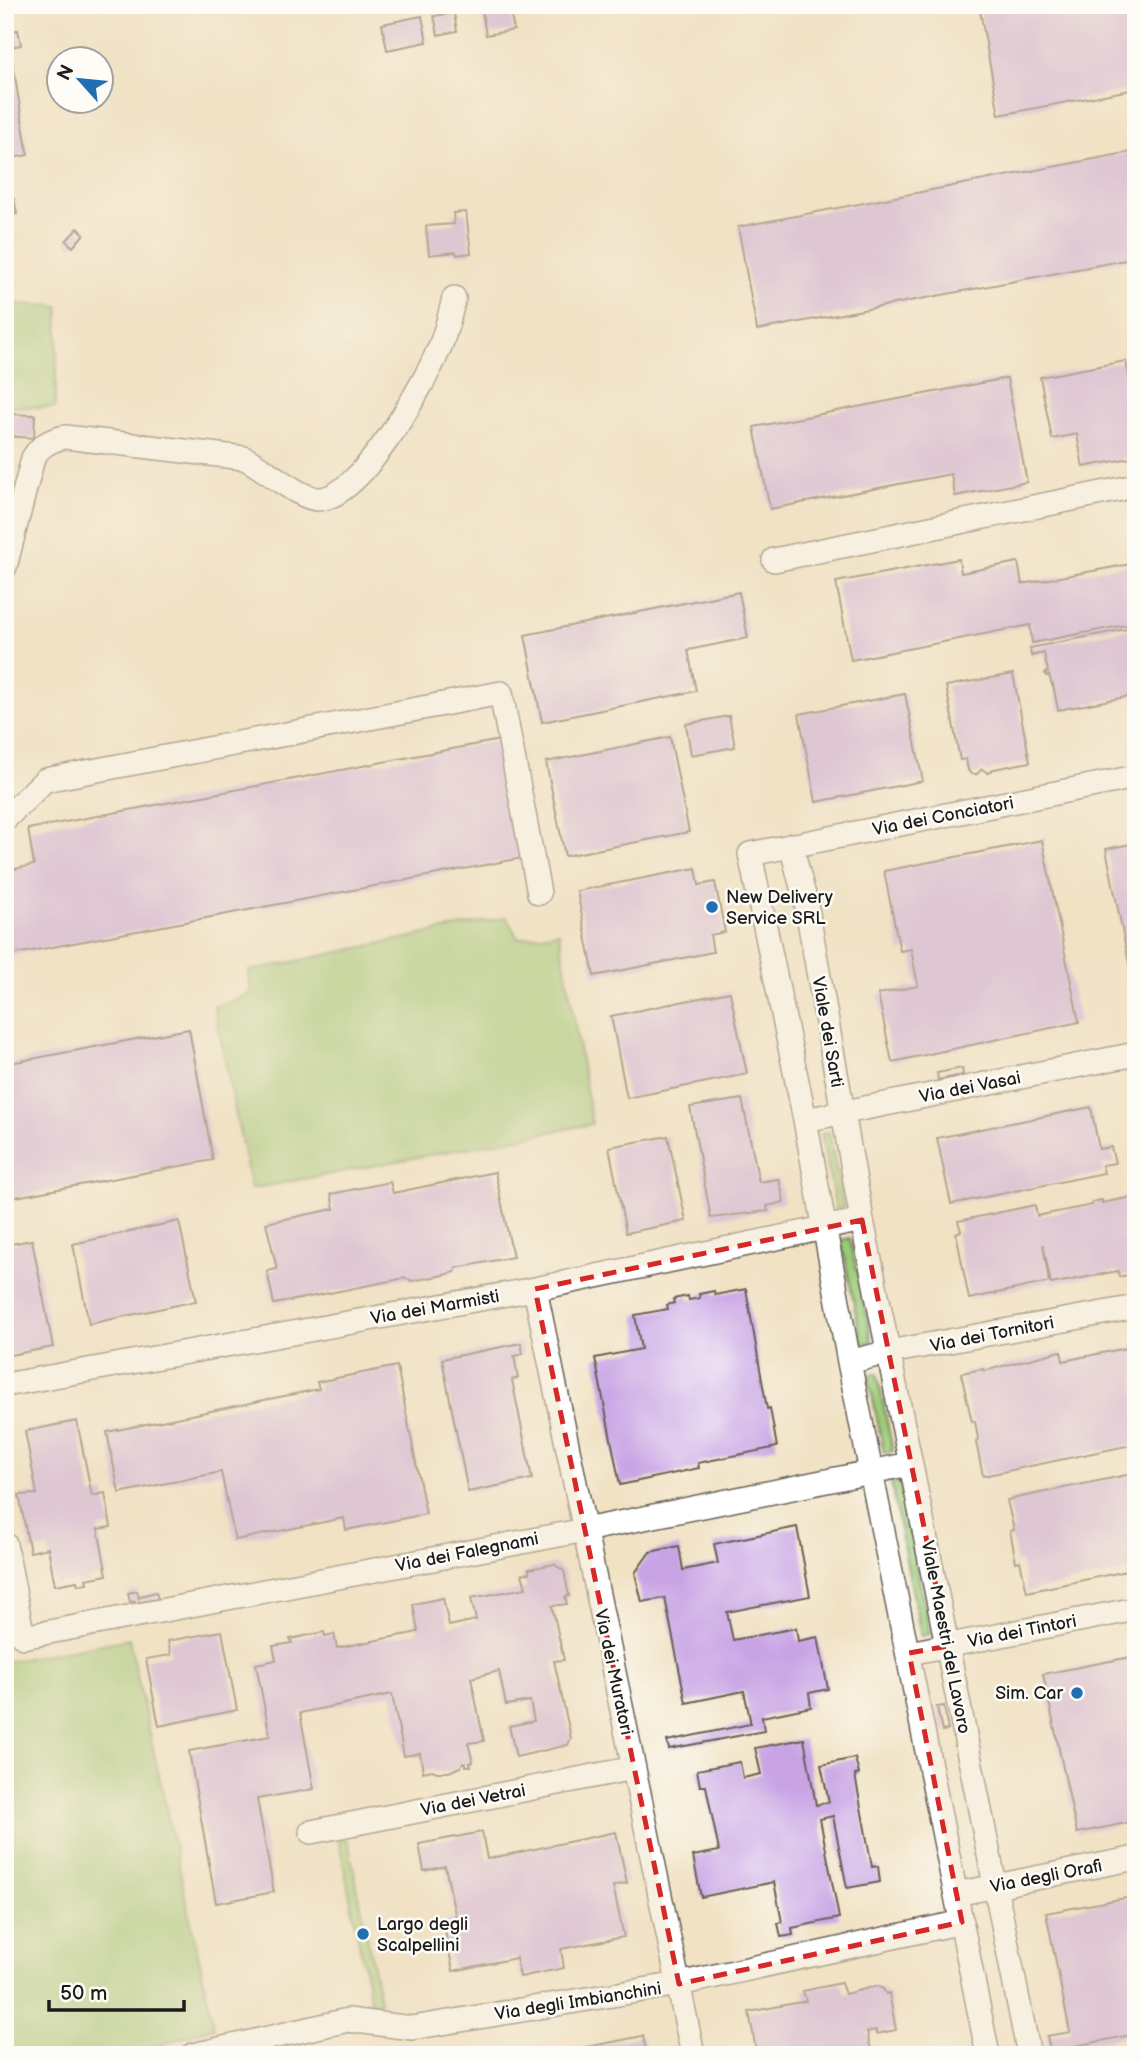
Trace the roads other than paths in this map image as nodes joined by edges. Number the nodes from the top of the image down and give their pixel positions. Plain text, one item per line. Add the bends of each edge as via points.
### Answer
1 (454, 298) dead end
2 (1136, 486) edge
3 (774, 560) dead end
4 (5, 568) edge
5 (1136, 777) edge
6 (5, 819) edge
7 (791, 845) junction
8 (539, 892) dead end
9 (1136, 1054) edge
10 (842, 1113) junction
11 (804, 1120) junction
12 (862, 1220) junction
13 (824, 1227) junction
14 (535, 1289) junction
15 (1136, 1307) edge
16 (890, 1352) junction
17 (849, 1362) junction
18 (5, 1385) edge
19 (910, 1464) junction
20 (872, 1471) junction
21 (585, 1530) junction
22 (5, 1544) edge
23 (1136, 1609) edge
24 (948, 1646) junction
25 (909, 1653) junction
26 (634, 1769) junction
27 (311, 1832) dead end
28 (1136, 1858) edge
29 (995, 1885) junction
30 (956, 1894) junction
31 (962, 1922) junction
32 (679, 1984) junction
33 (193, 2055) edge
34 (693, 2055) edge
35 (988, 2055) edge
36 (1030, 2055) edge

1 - 4 street via 440,347 411,403 378,451 338,494 317,500 306,496 244,458 56,439 33,458
2 - 3 street
5 - 7 street, Via dei Conciatori
6 - 8 street via 45,780 500,693
7 - 10 street, Viale dei Sarti via 806,903
7 - 11 street, Via dei Conciatori via 750,854
9 - 10 street, Via dei Vasai
10 - 11 street, Via dei Vasai
10 - 12 street, Viale dei Sarti
11 - 13 street
12 - 13 street, Via dei Marmisti
12 - 16 street, Viale Maestri del Lavoro
13 - 14 street, Via dei Marmisti
13 - 17 street
14 - 18 street, Via dei Marmisti
14 - 21 street, Via dei Muratori
15 - 16 street, Via dei Tornitori
16 - 17 street, Via dei Tornitori
16 - 19 street, Viale Maestri del Lavoro
17 - 20 street
19 - 20 street, Via dei Falegnami
19 - 24 street, Viale Maestri del Lavoro
20 - 21 street, Via dei Falegnami
20 - 25 street
21 - 22 street, Via dei Falegnami via 23,1637
21 - 26 street, Via dei Muratori
23 - 24 street, Via dei Tintori
24 - 25 street, Via dei Tintori
24 - 29 street, Viale Maestri del Lavoro
25 - 30 street
26 - 27 street, Via dei Vetrai
26 - 32 street, Via dei Muratori
28 - 29 street, Via degli Orafi
29 - 30 street, Via degli Orafi
29 - 36 street, Viale Maestri del Lavoro
30 - 31 street
31 - 32 street, Via degli Imbianchini
31 - 35 street
32 - 33 street, Via degli Imbianchini via 412,2028 348,2020
32 - 34 street, Via dei Muratori

